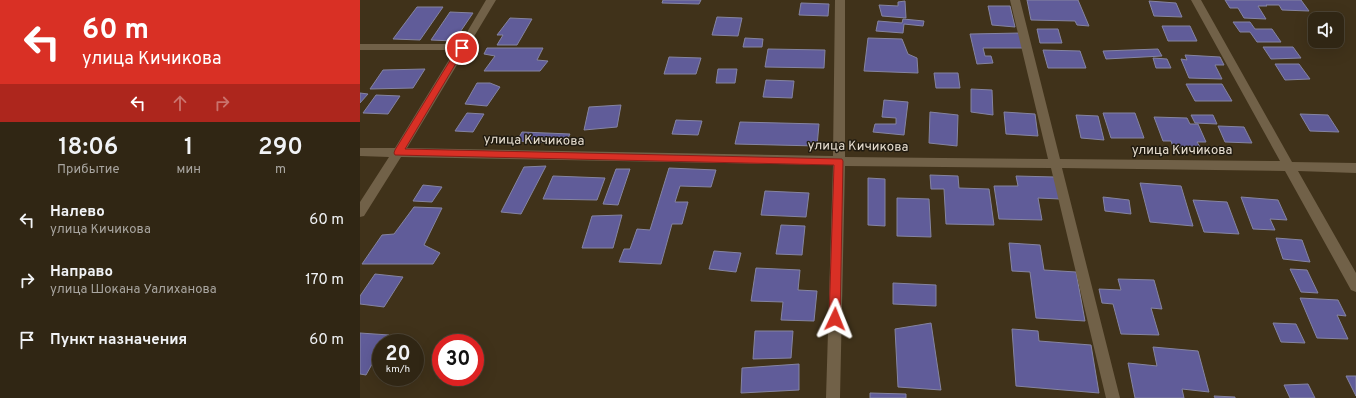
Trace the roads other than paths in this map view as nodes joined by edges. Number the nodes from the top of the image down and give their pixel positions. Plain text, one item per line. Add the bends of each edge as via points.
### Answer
1 (490, 0) edge
2 (840, 0) edge
3 (1015, 0) edge
4 (1196, 0) edge
5 (360, 47) edge
6 (462, 48) junction
7 (360, 152) edge
8 (398, 153) junction
9 (839, 161) junction
10 (1054, 164) junction
11 (1289, 166) junction
12 (1356, 168) edge
13 (360, 212) edge
14 (1356, 286) edge
15 (833, 398) edge
16 (1113, 398) edge

1 - 6 street
2 - 9 street
3 - 10 street
4 - 11 street
5 - 6 street
6 - 8 street
7 - 8 street, улица Кичикова
8 - 9 street, улица Кичикова
8 - 13 street
9 - 10 street, улица Кичикова
9 - 15 street
10 - 11 street, улица Кичикова
10 - 16 street
11 - 12 street, улица Кичикова
11 - 14 street

